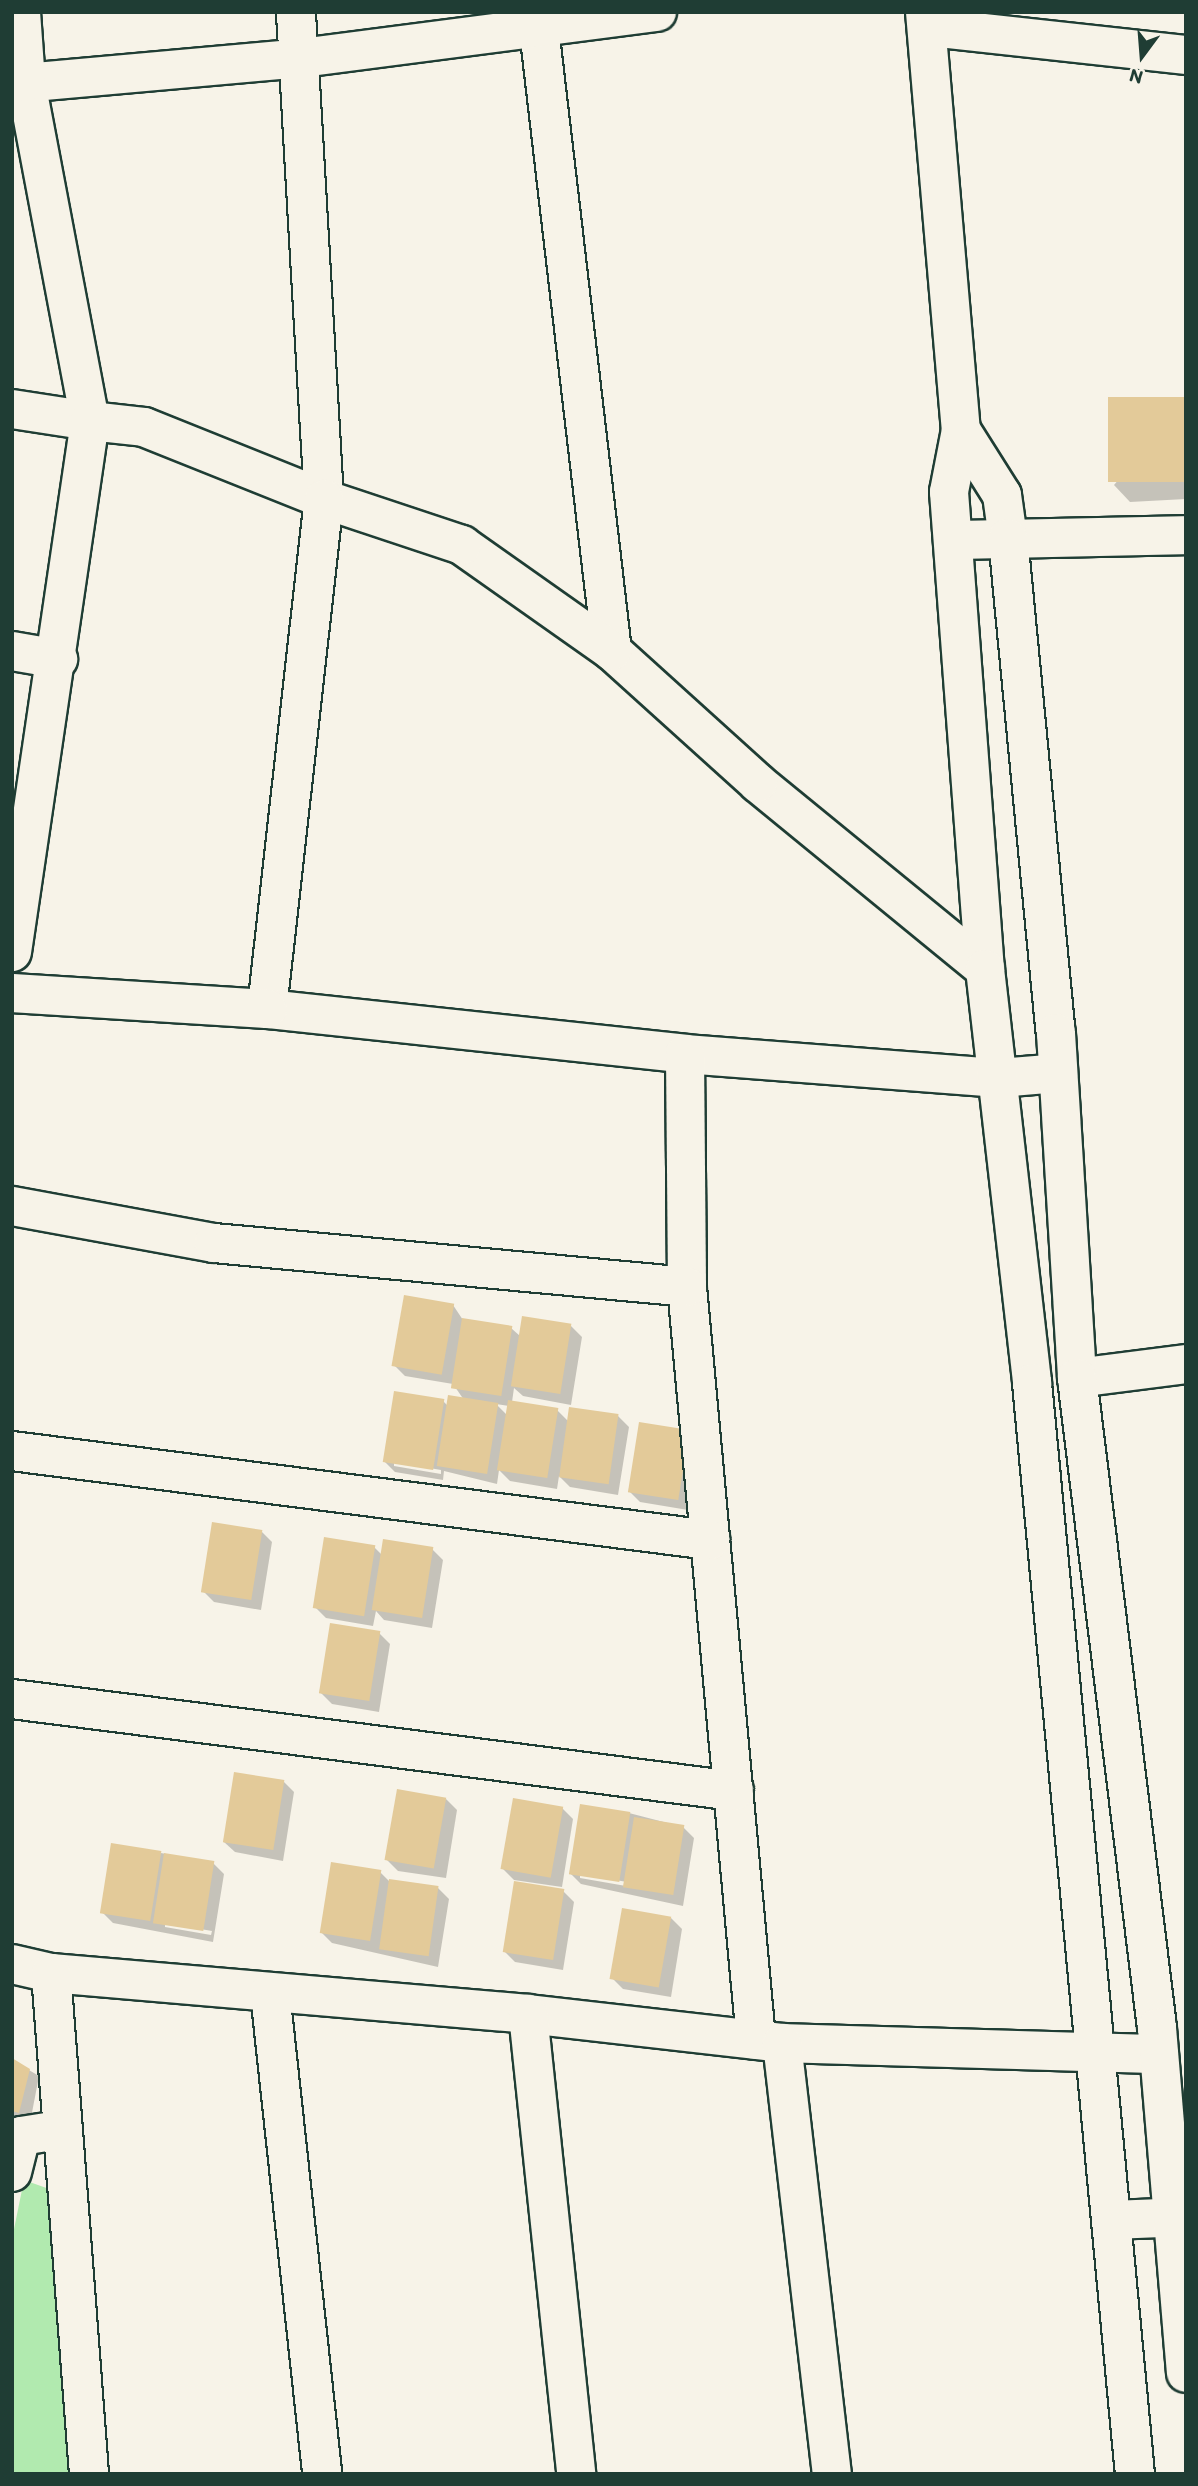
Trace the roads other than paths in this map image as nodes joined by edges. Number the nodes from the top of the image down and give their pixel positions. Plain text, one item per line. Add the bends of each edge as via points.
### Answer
1 (21, 12) edge
2 (296, 12) edge
3 (657, 12) edge
4 (927, 20) edge
5 (539, 22) edge
6 (1186, 55) edge
7 (302, 58) junction
8 (19, 83) edge
9 (12, 409) edge
10 (90, 421) junction
11 (961, 430) junction
12 (324, 499) junction
13 (1186, 535) edge
14 (1008, 538) junction
15 (953, 540) junction
16 (12, 651) edge
17 (612, 651) junction
18 (58, 659) junction
19 (15, 910) edge
20 (12, 952) edge
21 (985, 969) junction
22 (12, 993) edge
23 (267, 1009) junction
24 (685, 1054) junction
25 (1058, 1073) junction
26 (999, 1078) junction
27 (12, 1206) edge
28 (687, 1287) junction
29 (1186, 1364) edge
30 (1077, 1378) junction
31 (12, 1451) edge
32 (710, 1540) junction
33 (12, 1699) edge
34 (734, 1791) junction
35 (12, 1964) edge
36 (51, 1973) junction
37 (270, 1993) junction
38 (528, 2014) junction
39 (769, 2042) junction
40 (1159, 2053) junction
41 (1096, 2056) junction
42 (58, 2130) junction
43 (12, 2172) edge
44 (1178, 2216) edge
45 (1112, 2220) junction
46 (1186, 2373) edge
47 (89, 2474) edge
48 (322, 2474) edge
49 (576, 2474) edge
50 (832, 2474) edge
51 (1135, 2474) edge

1 - 8 street
2 - 7 street
3 - 5 street
4 - 6 street
4 - 11 street
5 - 7 street
5 - 17 street
7 - 8 street
7 - 12 street
8 - 10 street
9 - 10 street
10 - 12 street via 144,427
10 - 18 street
11 - 14 street via 1002,495
11 - 15 street via 949,492
12 - 17 street via 462,545
12 - 23 street
13 - 14 street
14 - 15 street
14 - 25 street
15 - 21 street
16 - 18 street
17 - 21 street via 758,783
18 - 19 street
19 - 20 street
21 - 26 street
22 - 23 street
23 - 24 street
24 - 26 street
24 - 28 street
25 - 26 street
25 - 30 street
26 - 41 street
27 - 28 street via 214,1243
28 - 32 street
29 - 30 street
30 - 40 street
31 - 32 street
32 - 34 street
33 - 34 street
34 - 39 street
35 - 36 street
36 - 37 street
36 - 42 street
37 - 38 street
37 - 48 street
38 - 39 street
38 - 49 street
39 - 41 street
39 - 50 street
40 - 41 street
40 - 44 street
41 - 45 street
42 - 43 street via 21,2136
42 - 47 street
44 - 45 street
44 - 46 street
45 - 51 street

